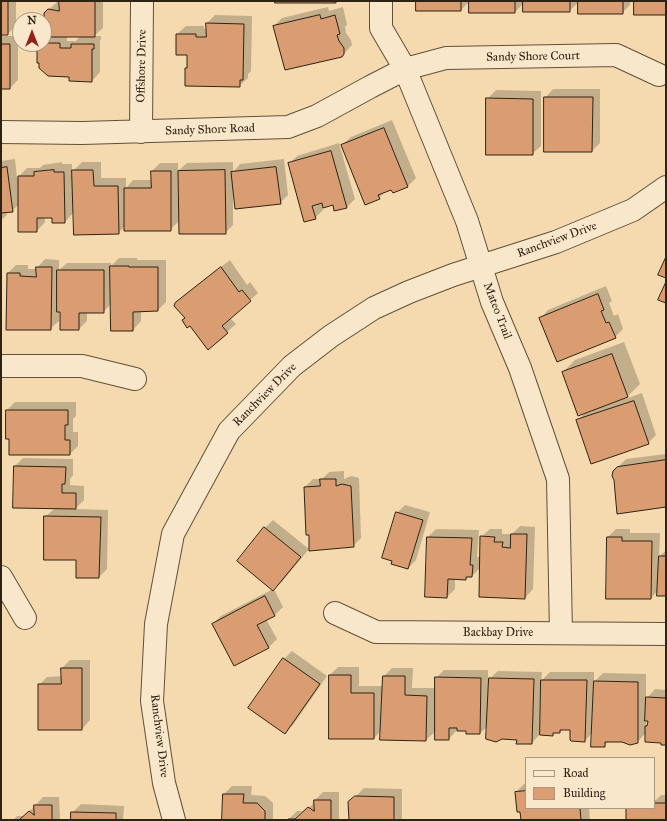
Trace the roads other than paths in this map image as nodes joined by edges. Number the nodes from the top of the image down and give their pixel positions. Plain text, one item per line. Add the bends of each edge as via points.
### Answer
1 (142, 1) edge
2 (381, 1) edge
3 (405, 69) junction
4 (658, 75) dead end
5 (1, 132) edge
6 (141, 132) junction
7 (666, 187) edge
8 (481, 266) junction
9 (1, 366) edge
10 (135, 378) dead end
11 (1, 577) edge
12 (335, 613) dead end
13 (25, 618) dead end
14 (561, 633) junction
15 (666, 634) edge
16 (174, 820) edge

1 - 6 street, Offshore Drive
2 - 3 street, Mateo Trail via 381,28
3 - 4 street, Sandy Shore Court via 446,58 616,55
3 - 6 street, Sandy Shore Road via 317,116 288,127
3 - 8 street, Mateo Trail via 467,221
5 - 6 street, Sandy Shore Road
7 - 8 street, Ranchview Drive via 633,210 556,242
8 - 14 street, Mateo Trail via 492,302 520,368 558,479
8 - 16 street, Ranchview Drive via 409,292 374,308 331,336 292,366 229,431 173,534 156,624 152,701 164,783
9 - 10 street via 82,366
11 - 13 street
12 - 14 street, Backbay Drive via 376,632
14 - 15 street, Backbay Drive

